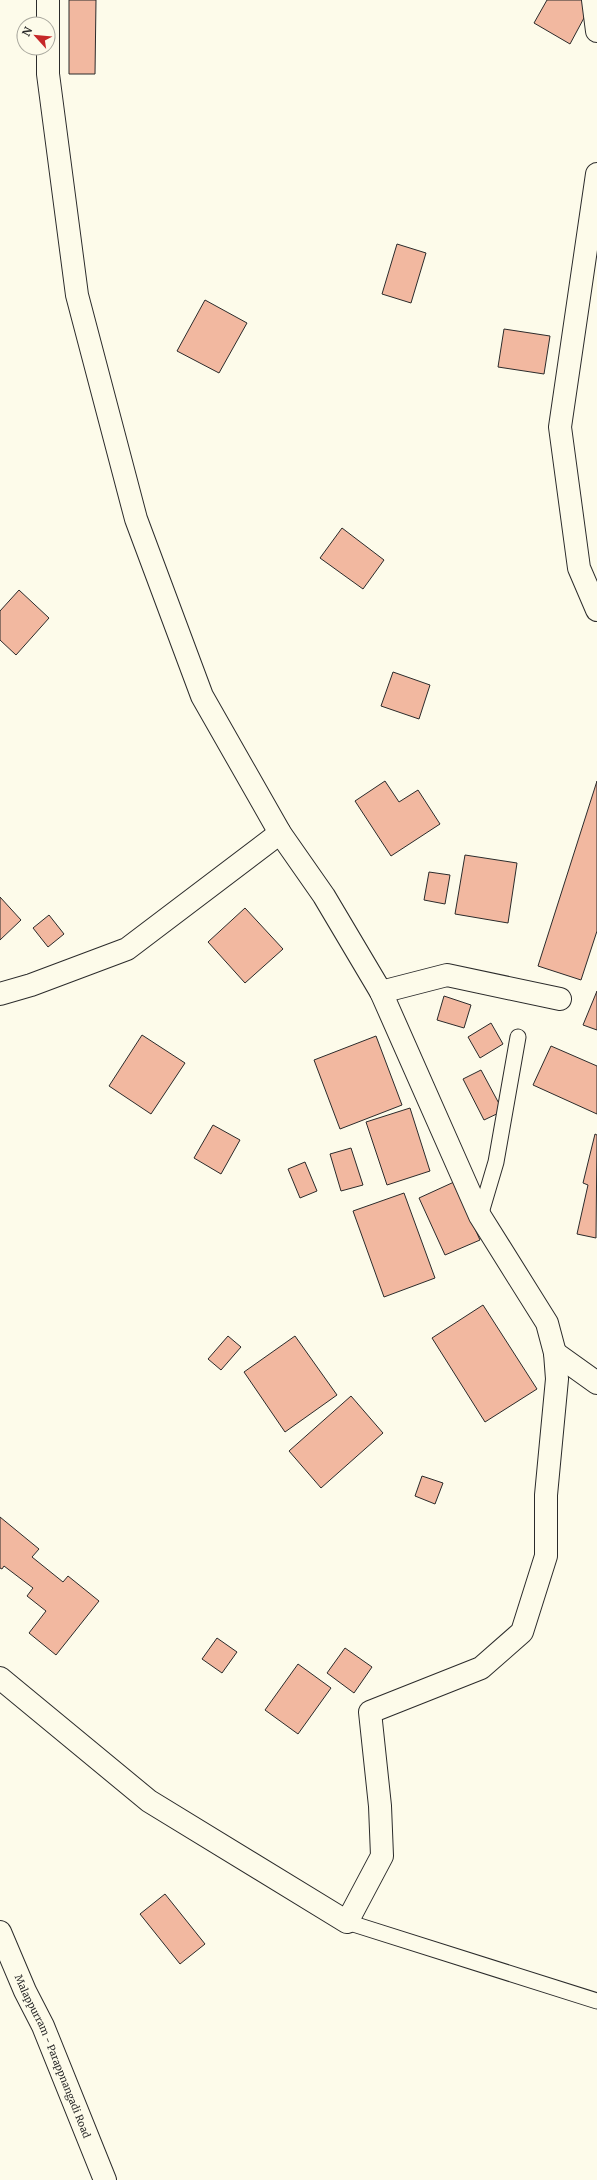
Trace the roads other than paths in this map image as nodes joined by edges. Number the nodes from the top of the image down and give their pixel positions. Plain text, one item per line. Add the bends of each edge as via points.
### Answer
1 (48, 0) edge
2 (593, 0) edge
3 (597, 31) edge
4 (597, 174) edge
5 (597, 610) edge
6 (280, 833) junction
7 (380, 992) junction
8 (0, 994) edge
9 (560, 999) dead end
10 (518, 1037) dead end
11 (480, 1216) junction
12 (556, 1353) junction
13 (597, 1383) edge
14 (0, 1678) edge
15 (347, 1922) junction
16 (0, 1932) edge
17 (597, 2001) edge
18 (105, 2180) edge

1 - 6 main road via 48,74 77,295 136,519 202,696
2 - 3 main road
4 - 5 main road via 560,427 579,568
6 - 7 main road via 324,896
6 - 8 main road via 127,949
7 - 9 main road via 447,975
7 - 11 main road
10 - 11 lane via 496,1162
11 - 12 main road via 547,1323
12 - 13 main road
12 - 15 main road via 557,1380 546,1495 546,1556 522,1632 481,1668 370,1712 380,1806 382,1856
14 - 15 main road via 149,1801
15 - 17 lane
16 - 18 main road, Malappurram - Parappnangadi Road via 43,2026

